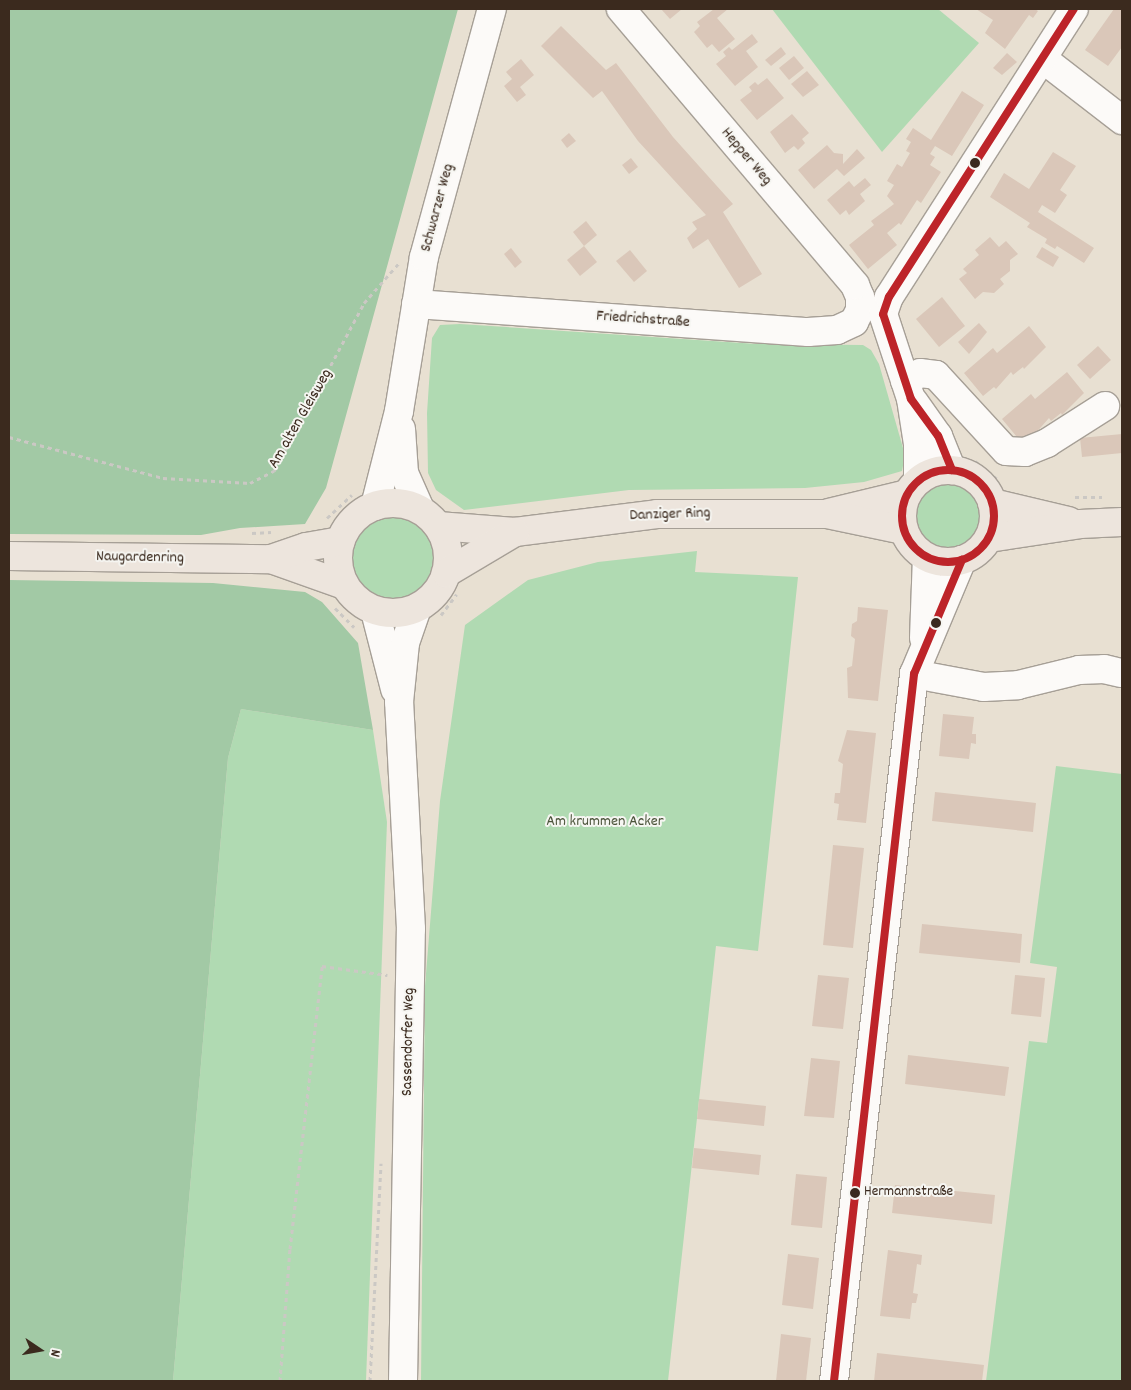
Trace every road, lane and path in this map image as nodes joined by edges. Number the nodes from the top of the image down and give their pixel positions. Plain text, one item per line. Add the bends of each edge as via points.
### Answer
1 (492, 9) edge
2 (621, 9) edge
3 (1074, 9) edge
4 (1043, 59) junction
5 (1122, 120) edge
6 (424, 257) junction
7 (416, 304) junction
8 (872, 312) junction
9 (908, 390) junction
10 (1106, 406) dead end
11 (399, 411) junction
12 (9, 437) edge
13 (952, 470) junction
14 (912, 488) junction
15 (992, 503) junction
16 (375, 506) junction
17 (827, 514) junction
18 (429, 518) junction
19 (1122, 522) edge
20 (1080, 524) junction
21 (903, 530) junction
22 (515, 532) junction
23 (989, 538) junction
24 (340, 541) junction
25 (9, 556) edge
26 (927, 558) junction
27 (271, 559) junction
28 (962, 560) junction
29 (446, 574) junction
30 (344, 585) junction
31 (417, 608) junction
32 (375, 611) junction
33 (924, 644) junction
34 (1122, 673) edge
35 (914, 674) junction
36 (399, 702) junction
37 (410, 978) junction
38 (280, 1381) edge
39 (403, 1381) edge
40 (834, 1381) edge

1 - 6 street, Schwarzer Weg
2 - 8 street, Hepper Weg via 855,285
3 - 4 street, Friedrichstraße
4 - 5 street
4 - 8 street, Friedrichstraße via 889,297
6 - 7 street, Schwarzer Weg
6 - 12 path, Am alten Gleisweg via 398,263 364,303 274,471 250,483 163,478
7 - 8 street, Friedrichstraße via 808,332 845,328
7 - 11 street, Schwarzer Weg
8 - 9 street, Hepper Weg
9 - 10 street via 920,374 936,375 1006,451 1025,452 1047,443
9 - 13 street, Hepper Weg via 938,436
9 - 14 street, Hepper Weg
11 - 16 street, Schwarzer Weg
11 - 18 street, Schwarzer Weg via 404,473
13 - 14 main road via 934,472
13 - 15 main road via 969,475 983,487
14 - 17 main road, Danziger Ring
14 - 21 main road via 901,512
15 - 20 main road
15 - 23 main road via 994,521
16 - 18 main road via 398,503
16 - 24 main road via 354,520
17 - 21 main road, Danziger Ring
17 - 22 main road, Danziger Ring via 657,514
18 - 22 main road, Danziger Ring
18 - 29 main road via 448,549
19 - 20 main road
20 - 23 main road
21 - 26 main road via 912,546
22 - 29 main road, Danziger Ring
23 - 28 main road via 978,552
24 - 27 main road, Naugardenring via 306,547
24 - 30 main road via 338,564
25 - 27 main road, Naugardenring
26 - 28 main road via 945,563
26 - 33 street
27 - 30 main road, Naugardenring
28 - 33 street via 938,623
29 - 31 main road via 436,594
30 - 32 main road via 357,601
31 - 32 main road via 395,614
31 - 36 street, Sassendorfer Weg via 405,643
32 - 36 street, Sassendorfer Weg
33 - 35 street
34 - 35 street via 1104,669 1079,670 1018,685 984,687
35 - 40 street
36 - 37 street, Sassendorfer Weg via 408,836
37 - 38 path via 322,966 290,1249
37 - 39 street, Sassendorfer Weg

